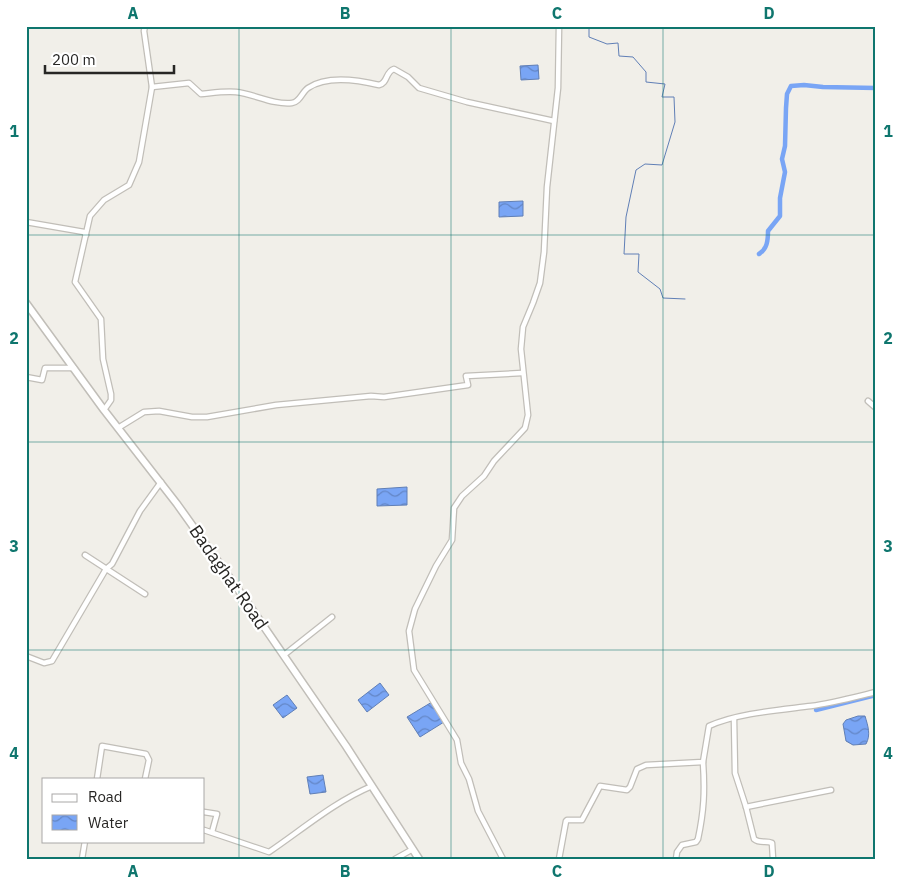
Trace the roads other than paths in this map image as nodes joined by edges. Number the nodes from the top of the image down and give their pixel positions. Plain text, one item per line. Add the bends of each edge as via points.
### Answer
1 (145, 26) edge
2 (559, 26) edge
3 (152, 87) junction
4 (554, 121) junction
5 (26, 222) edge
6 (86, 235) junction
7 (26, 303) edge
8 (74, 368) junction
9 (522, 372) junction
10 (26, 378) edge
11 (868, 400) dead end
12 (876, 408) edge
13 (104, 410) junction
14 (118, 428) junction
15 (161, 482) junction
16 (85, 555) dead end
17 (106, 570) junction
18 (145, 594) dead end
19 (332, 616) dead end
20 (284, 655) junction
21 (26, 656) edge
22 (876, 692) edge
23 (734, 719) junction
24 (703, 762) junction
25 (97, 778) edge
26 (145, 778) edge
27 (372, 786) junction
28 (831, 790) dead end
29 (746, 807) junction
30 (205, 812) edge
31 (205, 830) edge
32 (212, 832) junction
33 (85, 842) edge
34 (413, 849) junction
35 (82, 859) edge
36 (395, 859) edge
37 (419, 859) edge
38 (503, 859) edge
39 (558, 859) edge
40 (676, 859) edge
41 (773, 859) edge

1 - 3 street
2 - 4 street
3 - 4 street via 189,83 201,94 236,92 292,103 306,89 319,83 357,80 382,85 394,69 419,88
3 - 6 street via 139,162 130,185 104,200 90,216
4 - 9 street via 541,275 523,327
5 - 6 street via 84,232
6 - 13 street via 75,282 101,319 103,359 111,394
7 - 8 main road, Badaghat Road
8 - 10 street via 45,368 42,380
8 - 13 main road, Badaghat Road
9 - 14 street via 466,376 468,385 384,397 276,405 207,416 144,412
9 - 38 street via 528,416 525,428 454,508 452,540 415,610 409,631 414,670 457,740 478,811
11 - 12 street
13 - 14 main road, Badaghat Road
14 - 15 main road, Badaghat Road
15 - 17 street
15 - 20 main road, Badaghat Road
16 - 17 street
17 - 18 street
17 - 21 street via 52,661 44,663
19 - 20 street
20 - 27 main road, Badaghat Road
22 - 23 street
23 - 24 street via 709,726
23 - 29 street via 735,773
24 - 39 street via 646,765 637,769 627,790 600,786 582,820 566,821
24 - 40 street via 705,790 698,839 682,845
25 - 26 street via 102,746 146,754 149,760
27 - 32 street via 330,808 269,852
27 - 34 main road, Badaghat Road
28 - 29 street
29 - 41 street via 754,839 772,843
30 - 32 street via 217,814
31 - 32 street
33 - 35 street
34 - 36 street
34 - 37 main road, Badaghat Road

